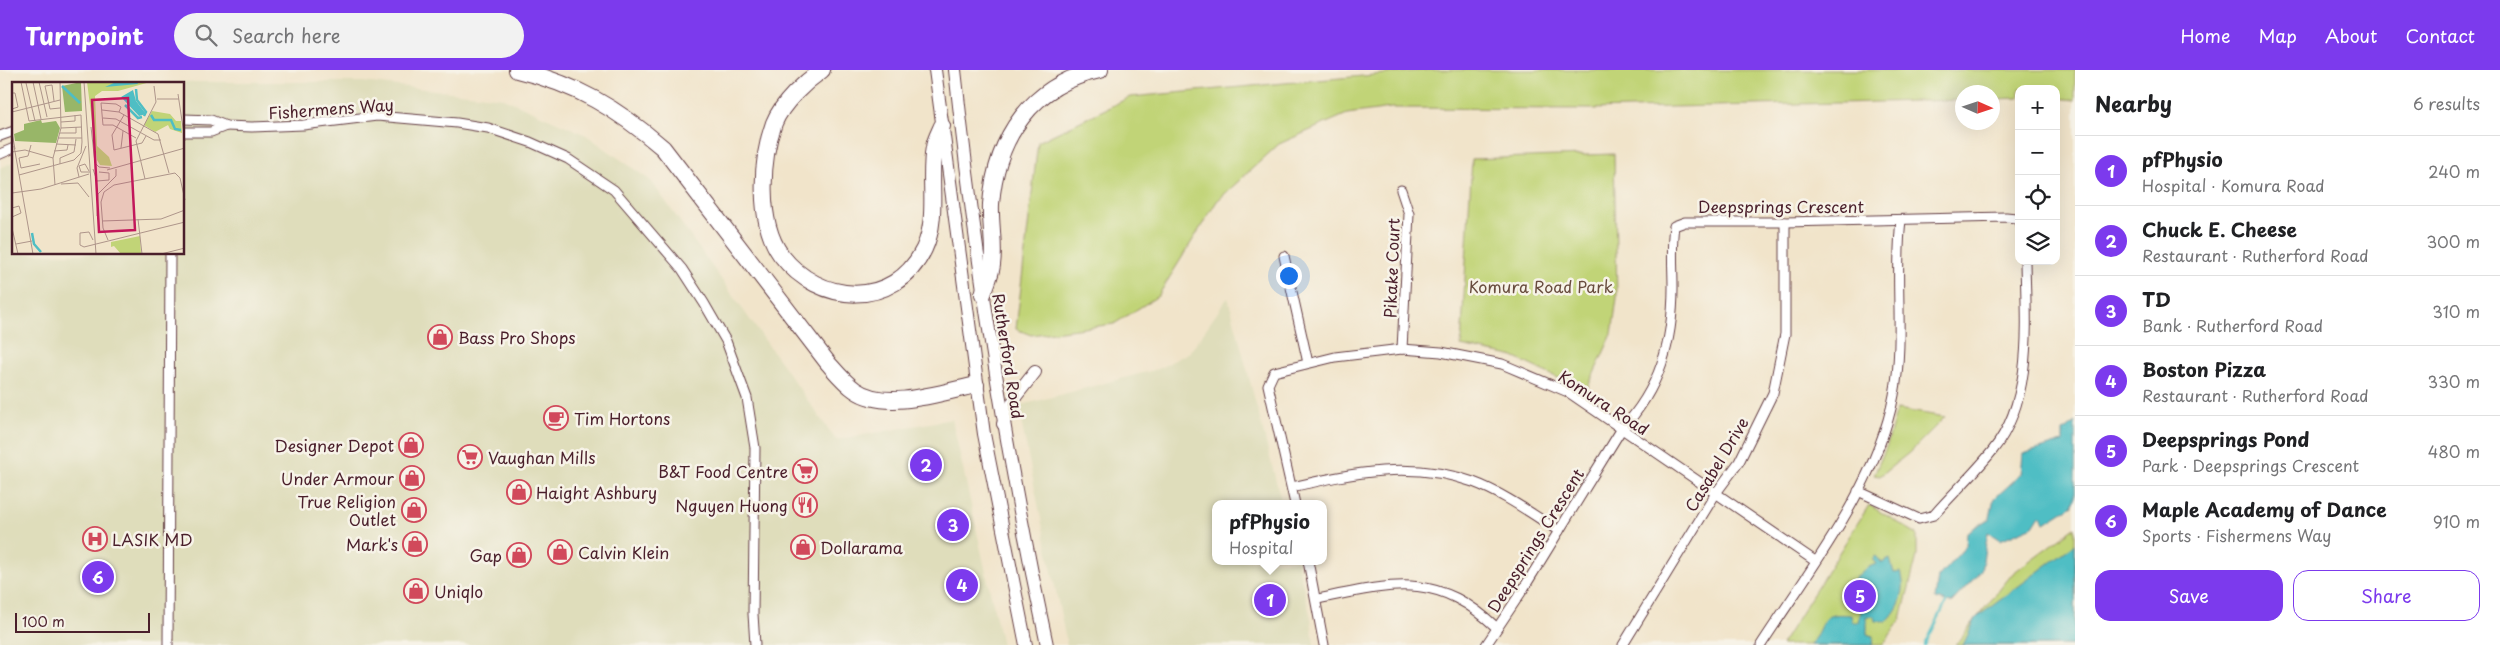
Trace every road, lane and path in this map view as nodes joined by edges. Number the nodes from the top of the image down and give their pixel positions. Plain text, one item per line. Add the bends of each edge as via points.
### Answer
1 (517, 70) edge
2 (822, 70) edge
3 (955, 70) edge
4 (1100, 70) edge
5 (935, 71) edge
6 (185, 119) edge
7 (226, 126) junction
8 (942, 126) junction
9 (12, 132) edge
10 (185, 132) edge
11 (0, 136) edge
12 (12, 149) edge
13 (0, 154) edge
14 (1400, 190) dead end
15 (1901, 220) junction
16 (2018, 220) edge
17 (1785, 222) junction
18 (170, 255) edge
19 (1284, 256) dead end
20 (2025, 265) edge
21 (983, 294) junction
22 (1402, 349) junction
23 (1308, 363) junction
24 (1035, 372) dead end
25 (995, 375) junction
26 (976, 385) junction
27 (1003, 424) junction
28 (1621, 430) junction
29 (1292, 487) junction
30 (1858, 491) junction
31 (1716, 493) junction
32 (1294, 500) edge
33 (1559, 531) junction
34 (1815, 561) junction
35 (1309, 565) edge
36 (1317, 598) junction
37 (1497, 628) junction
38 (168, 645) edge
39 (755, 645) edge
40 (1026, 645) edge
41 (1047, 645) edge
42 (1324, 645) edge
43 (1486, 645) edge
44 (1623, 645) edge
45 (1761, 645) edge

1 - 26 highway via 546,77 590,95 634,123 663,148 828,363 856,391 890,400
2 - 8 highway via 802,84 774,121 766,157 763,196 769,228 780,253 797,274 822,288 849,295 877,292 906,275 924,248 930,224 934,147
3 - 21 main road, Rutherford Road
4 - 21 highway via 1059,84 1044,94 1011,131 994,180 992,265
5 - 8 main road
6 - 7 street, Fishermens Way via 211,120
7 - 10 street, Fishermens Way via 211,132
7 - 39 street, Fishermens Way via 285,126 377,116 488,128 568,158 614,190 682,269 704,303 726,341 747,398 755,448
8 - 26 main road
9 - 11 street
12 - 13 street
14 - 22 street, Pikake Court via 1410,214
15 - 16 street, Deepsprings Crescent via 2006,217
15 - 17 street, Deepsprings Crescent
15 - 30 street via 1900,355 1894,396 1882,439
17 - 28 street, Deepsprings Crescent via 1685,222 1674,226 1670,339 1658,375
17 - 31 street, Casabel Drive via 1785,334 1774,386 1739,462
18 - 38 street
19 - 23 street
20 - 30 street via 2026,364 2015,410 1994,448 1934,515 1919,519
21 - 25 main road, Rutherford Road
22 - 23 street, Komura Road
22 - 28 street, Komura Road via 1474,357 1526,373 1568,392
23 - 29 street, Komura Road via 1274,372 1268,385
24 - 27 main road via 1016,396
25 - 26 main road
25 - 27 main road, Rutherford Road
26 - 40 main road
27 - 41 main road, Rutherford Road
28 - 31 street, Komura Road
28 - 33 street, Deepsprings Crescent
29 - 32 street, Komura Road
29 - 33 street via 1379,469 1440,474 1473,482
30 - 34 street
31 - 34 street, Komura Road
31 - 44 street, Casabel Drive
33 - 37 street, Deepsprings Crescent
34 - 45 street
35 - 36 street
36 - 37 street via 1400,584 1427,587 1476,609
36 - 42 street
37 - 43 street, Deepsprings Crescent

